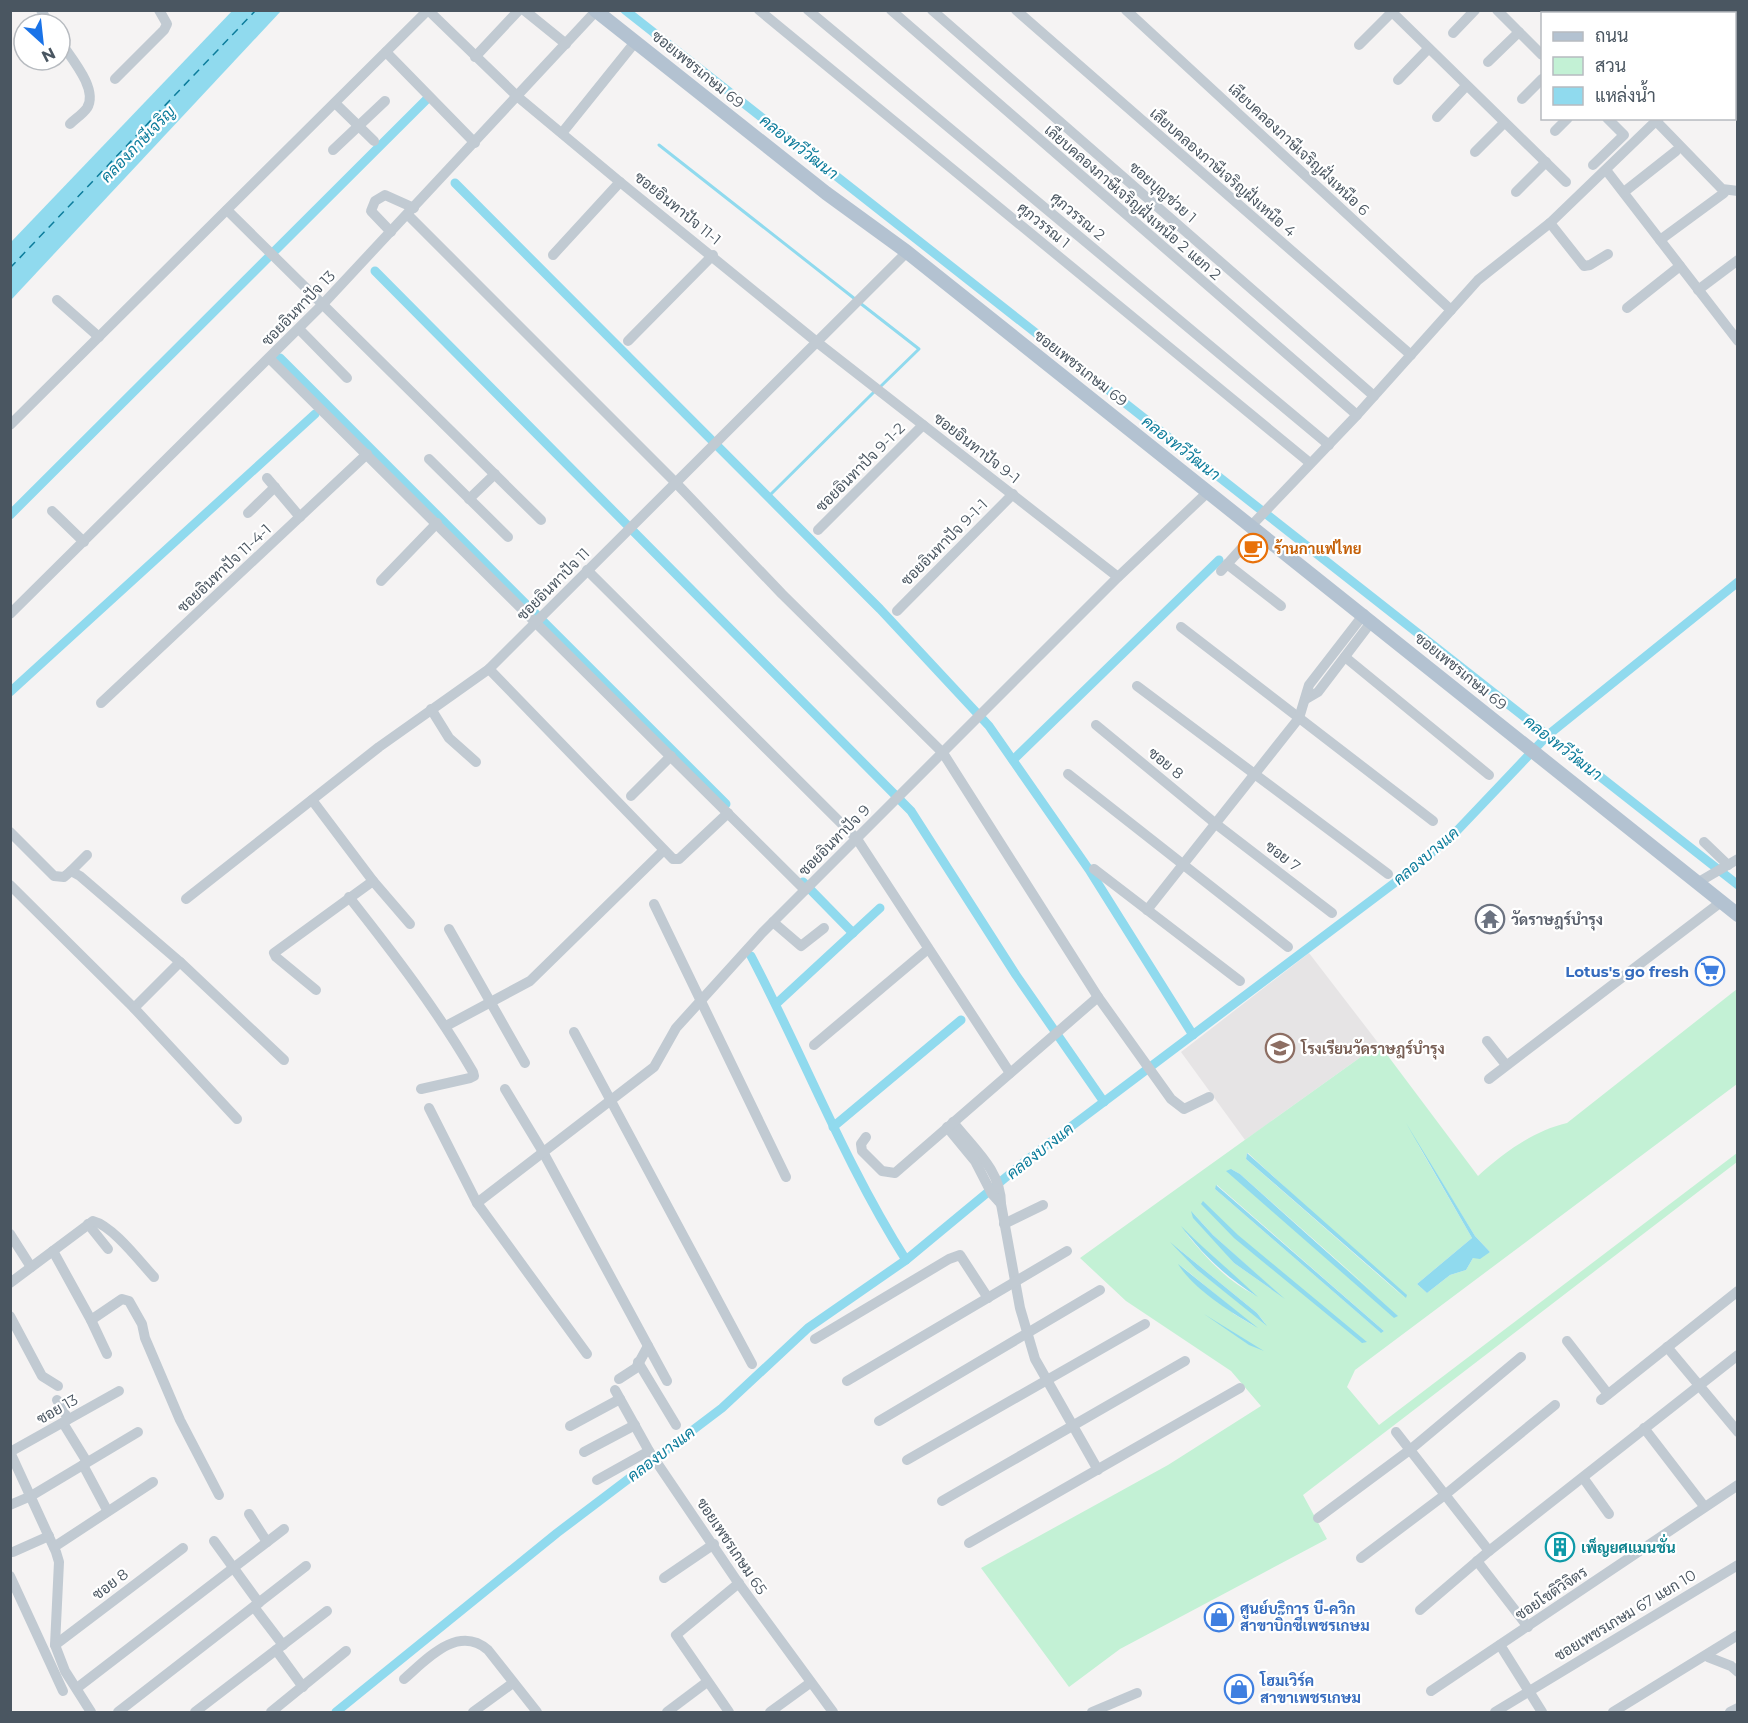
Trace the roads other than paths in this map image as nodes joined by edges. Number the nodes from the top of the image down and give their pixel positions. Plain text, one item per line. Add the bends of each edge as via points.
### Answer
1 (159, 10) edge
2 (519, 10) edge
3 (524, 10) edge
4 (759, 10) edge
5 (808, 10) edge
6 (891, 10) edge
7 (932, 10) edge
8 (1016, 10) edge
9 (1126, 10) edge
10 (1475, 10) edge
11 (1497, 10) edge
12 (596, 11) edge
13 (1391, 11) edge
14 (1519, 32) junction
15 (1453, 33) dead end
16 (636, 41) junction
17 (566, 44) junction
18 (1359, 45) dead end
19 (1428, 49) junction
20 (386, 52) junction
21 (1541, 54) edge
22 (475, 57) junction
23 (72, 61) edge
24 (1488, 62) dead end
25 (115, 80) dead end
26 (1398, 80) dead end
27 (1541, 80) edge
28 (1466, 86) junction
29 (518, 97) junction
30 (1522, 99) dead end
31 (385, 100) dead end
32 (335, 103) junction
33 (1437, 117) dead end
34 (1566, 120) edge
35 (1609, 120) edge
36 (1657, 120) edge
37 (1504, 123) junction
38 (70, 124) dead end
39 (358, 125) junction
40 (1555, 131) dead end
41 (562, 133) junction
42 (374, 141) dead end
43 (476, 143) junction
44 (333, 150) dead end
45 (1676, 151) dead end
46 (1475, 152) dead end
47 (1546, 162) junction
48 (1593, 165) dead end
49 (1606, 170) junction
50 (620, 182) junction
51 (1566, 182) dead end
52 (1737, 191) edge
53 (1516, 192) dead end
54 (1624, 192) junction
55 (1724, 193) dead end
56 (227, 210) junction
57 (411, 212) junction
58 (1550, 223) junction
59 (391, 232) junction
60 (1660, 240) junction
61 (907, 252) junction
62 (1608, 254) dead end
63 (553, 255) dead end
64 (713, 255) junction
65 (1737, 260) edge
66 (1680, 266) junction
67 (1698, 290) junction
68 (57, 300) dead end
69 (323, 304) junction
70 (1627, 308) dead end
71 (1451, 310) junction
72 (299, 329) junction
73 (99, 337) junction
74 (1737, 339) edge
75 (628, 341) dead end
76 (818, 344) junction
77 (1411, 355) junction
78 (270, 358) junction
79 (347, 378) dead end
80 (1374, 396) junction
81 (1357, 415) junction
82 (10, 425) edge
83 (923, 425) junction
84 (1329, 445) junction
85 (367, 454) junction
86 (429, 459) dead end
87 (1310, 464) junction
88 (495, 474) junction
89 (676, 483) junction
90 (1209, 490) junction
91 (1013, 494) junction
92 (469, 499) junction
93 (52, 511) dead end
94 (248, 513) dead end
95 (300, 517) junction
96 (541, 520) dead end
97 (436, 523) junction
98 (1256, 525) junction
99 (818, 530) dead end
100 (508, 537) dead end
101 (84, 542) junction
102 (587, 570) junction
103 (1118, 577) junction
104 (381, 581) dead end
105 (1281, 606) dead end
106 (897, 611) dead end
107 (10, 614) edge
108 (1368, 617) junction
109 (538, 620) junction
110 (1181, 627) dead end
111 (1345, 657) junction
112 (489, 669) junction
113 (1137, 686) dead end
114 (1306, 699) junction
115 (102, 703) dead end
116 (431, 709) junction
117 (1299, 718) junction
118 (1096, 725) dead end
119 (944, 753) junction
120 (671, 756) junction
121 (476, 762) dead end
122 (1068, 774) dead end
123 (1254, 775) junction
124 (1489, 775) dead end
125 (631, 796) dead end
126 (312, 800) junction
127 (728, 813) junction
128 (1433, 821) dead end
129 (1216, 824) junction
130 (10, 832) edge
131 (856, 839) junction
132 (1704, 842) dead end
133 (663, 851) junction
134 (87, 855) dead end
135 (1731, 863) edge
136 (1182, 866) junction
137 (1094, 869) dead end
138 (71, 871) junction
139 (1388, 874) dead end
140 (1701, 880) junction
141 (373, 881) junction
142 (10, 885) edge
143 (806, 890) junction
144 (349, 897) junction
145 (186, 899) dead end
146 (1721, 902) junction
147 (654, 904) dead end
148 (1147, 910) junction
149 (1332, 913) dead end
150 (1737, 915) edge
151 (773, 922) junction
152 (410, 924) dead end
153 (824, 928) dead end
154 (449, 929) dead end
155 (1288, 947) dead end
156 (928, 949) junction
157 (180, 962) junction
158 (1240, 981) dead end
159 (316, 990) dead end
160 (1098, 997) junction
161 (700, 1000) junction
162 (492, 1003) junction
163 (134, 1008) junction
164 (446, 1026) junction
165 (574, 1032) dead end
166 (1487, 1041) dead end
167 (814, 1045) dead end
168 (284, 1060) dead end
169 (525, 1063) dead end
170 (1506, 1065) junction
171 (1010, 1073) junction
172 (1489, 1079) dead end
173 (421, 1089) dead end
174 (505, 1089) dead end
175 (1209, 1097) dead end
176 (612, 1099) junction
177 (429, 1108) dead end
178 (237, 1119) dead end
179 (950, 1125) junction
180 (866, 1137) dead end
181 (543, 1152) junction
182 (786, 1177) dead end
183 (477, 1203) junction
184 (1043, 1205) dead end
185 (88, 1224) junction
186 (1004, 1224) junction
187 (10, 1234) edge
188 (108, 1249) dead end
189 (53, 1251) junction
190 (1067, 1251) dead end
191 (31, 1267) junction
192 (154, 1278) dead end
193 (1015, 1281) junction
194 (10, 1283) edge
195 (1100, 1290) dead end
196 (1737, 1291) edge
197 (988, 1298) junction
198 (10, 1316) edge
199 (91, 1320) junction
200 (1145, 1324) dead end
201 (1027, 1334) junction
202 (815, 1339) dead end
203 (1567, 1341) dead end
204 (648, 1346) junction
205 (1667, 1347) junction
206 (106, 1354) dead end
207 (586, 1354) dead end
208 (1737, 1355) edge
209 (1521, 1357) dead end
210 (1185, 1360) dead end
211 (638, 1362) junction
212 (752, 1365) dead end
213 (667, 1381) dead end
214 (847, 1381) dead end
215 (1047, 1382) junction
216 (1699, 1384) junction
217 (58, 1386) dead end
218 (1240, 1388) dead end
219 (618, 1389) junction
220 (119, 1391) dead end
221 (57, 1400) dead end
222 (1555, 1405) dead end
223 (66, 1421) junction
224 (879, 1421) dead end
225 (634, 1425) junction
226 (676, 1425) dead end
227 (570, 1426) dead end
228 (1072, 1426) junction
229 (1644, 1428) junction
230 (138, 1432) dead end
231 (1396, 1432) dead end
232 (1737, 1432) edge
233 (1412, 1449) junction
234 (650, 1451) junction
235 (10, 1452) edge
236 (584, 1452) dead end
237 (907, 1460) dead end
238 (85, 1464) junction
239 (1098, 1470) junction
240 (1584, 1479) junction
241 (597, 1480) dead end
242 (153, 1482) dead end
243 (1735, 1491) edge
244 (1446, 1494) junction
245 (219, 1495) dead end
246 (31, 1496) junction
247 (942, 1501) dead end
248 (10, 1505) edge
249 (1704, 1506) junction
250 (107, 1510) junction
251 (249, 1514) dead end
252 (1609, 1514) dead end
253 (1318, 1518) dead end
254 (284, 1529) dead end
255 (49, 1536) junction
256 (214, 1541) dead end
257 (267, 1542) junction
258 (969, 1543) dead end
259 (714, 1544) junction
260 (54, 1547) junction
261 (183, 1548) dead end
262 (1489, 1551) junction
263 (13, 1552) dead end
264 (1361, 1558) dead end
265 (1477, 1561) junction
266 (1737, 1565) edge
267 (306, 1566) dead end
268 (232, 1569) junction
269 (10, 1576) edge
270 (664, 1578) dead end
271 (739, 1583) junction
272 (256, 1605) junction
273 (1420, 1610) dead end
274 (327, 1611) dead end
275 (1528, 1627) junction
276 (1737, 1635) edge
277 (55, 1644) junction
278 (1500, 1645) junction
279 (280, 1648) junction
280 (346, 1651) dead end
281 (1708, 1657) dead end
282 (1737, 1672) edge
283 (404, 1679) dead end
284 (707, 1682) junction
285 (513, 1683) junction
286 (810, 1683) junction
287 (303, 1687) junction
288 (77, 1688) junction
289 (63, 1691) dead end
290 (1431, 1691) dead end
291 (1528, 1691) junction
292 (1137, 1692) dead end
293 (1737, 1708) edge
294 (90, 1713) edge
295 (118, 1713) edge
296 (195, 1713) edge
297 (271, 1713) edge
298 (474, 1713) edge
299 (537, 1713) edge
300 (667, 1713) edge
301 (729, 1713) edge
302 (771, 1713) edge
303 (833, 1713) edge
304 (1092, 1713) edge
305 (1495, 1713) edge
306 (1542, 1713) edge
307 (1613, 1713) edge
308 (1730, 1713) edge

1 - 25 street via 167,24 164,30
2 - 22 street
3 - 17 street
4 - 87 street, ศุภวรรณ 1
5 - 84 street, ศุภวรรณ 2
6 - 81 street, เลียบคลองภาษีเจริญฝั่งเหนือ 2 แยก 2
7 - 80 street, ซอยบุญช่วย 1
8 - 77 street, เลียบคลองภาษีเจริญฝั่งเหนือ 4
9 - 71 street, เลียบคลองภาษีเจริญฝั่งเหนือ 6
10 - 15 street
11 - 14 street
12 - 16 main road, ซอยเพชรเกษม 69
12 - 17 street, ซอยอินทาปัจ 13
13 - 18 street
13 - 19 street
14 - 21 street
14 - 24 street
16 - 41 street
16 - 61 main road, ซอยเพชรเกษม 69 via 826,193
17 - 29 street, ซอยอินทาปัจ 13
19 - 26 street
19 - 28 street
20 - 22 street, ซอยอินทาปัจ 11-1 via 428,10
20 - 32 street
20 - 43 street
22 - 29 street, ซอยอินทาปัจ 11-1
23 - 38 street via 91,97 87,108
27 - 30 street
28 - 33 street
28 - 37 street
29 - 41 street, ซอยอินทาปัจ 11-1
29 - 43 street, ซอยอินทาปัจ 13
31 - 39 street
32 - 39 street
32 - 56 street
34 - 40 street
35 - 48 street via 1624,135
36 - 49 street
36 - 52 street via 1722,189
37 - 46 street
37 - 47 street
39 - 42 street
39 - 44 street
41 - 50 street, ซอยอินทาปัจ 11-1
43 - 57 street, ซอยอินทาปัจ 13
45 - 54 street
47 - 51 street
47 - 53 street
49 - 54 street
49 - 58 street
50 - 63 street
50 - 64 street, ซอยอินทาปัจ 11-1
54 - 60 street
55 - 60 street
56 - 69 street
56 - 73 street
57 - 59 street, ซอยอินทาปัจ 13
57 - 59 street via 385,195 375,201 371,211
57 - 89 street
58 - 62 street via 1584,266
58 - 71 street via 1486,272
59 - 69 street, ซอยอินทาปัจ 13
60 - 66 street
61 - 76 street, ซอยอินทาปัจ 11
61 - 90 main road, ซอยเพชรเกษม 69
64 - 75 street
64 - 76 street, ซอยอินทาปัจ 11-1
65 - 67 street
66 - 67 street
66 - 70 street
67 - 74 street
68 - 73 street
69 - 72 street, ซอยอินทาปัจ 13
69 - 88 street
71 - 77 street
72 - 78 street, ซอยอินทาปัจ 13
72 - 79 street
73 - 82 street
76 - 83 street, ซอยอินทาปัจ 9-1
76 - 89 street, ซอยอินทาปัจ 11
77 - 80 street
78 - 85 street
78 - 101 street, ซอยอินทาปัจ 13
80 - 81 street
81 - 84 street
83 - 91 street, ซอยอินทาปัจ 9-1
83 - 99 street, ซอยอินทาปัจ 9-1-2
84 - 87 street
85 - 95 street, ซอยอินทาปัจ 11-4-1
85 - 97 street
86 - 92 street
87 - 98 street
88 - 92 street
88 - 96 street
89 - 102 street, ซอยอินทาปัจ 11
89 - 119 street
90 - 98 main road, ซอยเพชรเกษม 69
90 - 103 street, ซอยอินทาปัจ 9
91 - 103 street, ซอยอินทาปัจ 9-1
91 - 106 street, ซอยอินทาปัจ 9-1-1
92 - 100 street
93 - 101 street
94 - 95 street via 271,483
95 - 115 street, ซอยอินทาปัจ 11-4-1
97 - 104 street
97 - 109 street
98 - 105 street via 1224,567
98 - 108 main road, ซอยเพชรเกษม 69
101 - 107 street, ซอยอินทาปัจ 13
102 - 109 street, ซอยอินทาปัจ 11
102 - 131 street
103 - 119 street, ซอยอินทาปัจ 9
108 - 111 street
108 - 114 street via 1309,685
108 - 140 main road, ซอยเพชรเกษม 69 via 1518,740
109 - 112 street, ซอยอินทาปัจ 11
109 - 120 street
110 - 117 street
111 - 114 street via 1318,692
111 - 124 street
112 - 116 street, ซอยอินทาปัจ 11
112 - 133 street
113 - 123 street
114 - 117 street
116 - 121 street via 449,738
116 - 126 street, ซอยอินทาปัจ 11
117 - 123 street
117 - 128 street
118 - 129 street, ซอย 8
119 - 131 street, ซอยอินทาปัจ 9
119 - 160 street
120 - 125 street
120 - 127 street
122 - 136 street
123 - 129 street
123 - 139 street
126 - 141 street
126 - 145 street, ซอยอินทาปัจ 11
127 - 133 street via 679,860
127 - 143 street
129 - 136 street
129 - 149 street, ซอย 7
130 - 138 street via 54,876 64,877
131 - 143 street, ซอยอินทาปัจ 9
131 - 156 street
132 - 135 street
133 - 162 street via 530,981
134 - 138 street
135 - 140 street
136 - 148 street
136 - 155 street
137 - 148 street
138 - 157 street
140 - 146 main road, ซอยเพชรเกษม 69
141 - 144 street
141 - 152 street
142 - 163 street
143 - 151 street, ซอยอินทาปัจ 9
144 - 159 street via 274,953
144 - 164 street
146 - 150 main road, ซอยเพชรเกษม 69
146 - 170 street
147 - 161 street
148 - 158 street
151 - 153 street via 801,946
151 - 161 street, ซอยอินทาปัจ 9
154 - 162 street
156 - 167 street
156 - 171 street
157 - 163 street
157 - 168 street
160 - 171 street
160 - 175 street via 1171,1099 1184,1109
161 - 176 street, ซอยอินทาปัจ 9 via 676,1028 654,1067
161 - 182 street
162 - 164 street
162 - 169 street
163 - 178 street
164 - 173 street via 474,1076
165 - 176 street
166 - 170 street
170 - 172 street
171 - 179 street
174 - 181 street
176 - 181 street, ซอยอินทาปัจ 9
176 - 212 street
177 - 183 street
179 - 180 street via 890,1174 882,1172 862,1151
179 - 186 street via 990,1178
181 - 183 street, ซอยอินทาปัจ 9
181 - 204 street
183 - 207 street
184 - 186 street
185 - 188 street
185 - 189 street
185 - 192 street via 99,1222
186 - 193 street
187 - 191 street
189 - 191 street
189 - 199 street
190 - 193 street
191 - 194 street
193 - 197 street
193 - 201 street
195 - 201 street
196 - 205 street
197 - 202 street via 960,1255
197 - 214 street
198 - 217 street via 42,1376
199 - 206 street
199 - 245 street via 122,1299 129,1301 180,1420
200 - 215 street
201 - 215 street
201 - 224 street
203 - 205 street via 1605,1397
204 - 211 street
204 - 213 street
205 - 216 street
208 - 216 street
209 - 233 street
210 - 228 street
211 - 219 street
211 - 226 street
215 - 228 street
215 - 237 street
216 - 229 street
216 - 232 street
218 - 239 street
219 - 225 street, ซอยเพชรเกษม 65
219 - 227 street
220 - 223 street, ซอย 13
221 - 223 street
222 - 244 street
223 - 235 street, ซอย 13
223 - 238 street
225 - 234 street, ซอยเพชรเกษม 65
225 - 236 street
228 - 239 street
228 - 247 street
229 - 240 street
229 - 249 street
230 - 238 street
231 - 233 street
233 - 244 street
233 - 253 street
234 - 241 street
234 - 259 street, ซอยเพชรเกษม 65
235 - 246 street
238 - 246 street
238 - 250 street
239 - 258 street
240 - 252 street
240 - 262 street
242 - 250 street
243 - 249 street, ซอยโชติวิจิตร
244 - 262 street
244 - 264 street
246 - 248 street
246 - 255 street
249 - 275 street, ซอยโชติวิจิตร
250 - 260 street
251 - 257 street
254 - 257 street
255 - 260 street
255 - 263 street
256 - 268 street
257 - 268 street
259 - 270 street
259 - 271 street, ซอยเพชรเกษม 65
260 - 277 street via 59,1562
261 - 277 street, ซอย 8
262 - 265 street
265 - 273 street
265 - 275 street
266 - 291 street, ซอยเพชรเกษม 67 แยก 10
267 - 272 street
268 - 272 street
268 - 288 street
269 - 289 street
271 - 284 street via 676,1635
271 - 286 street, ซอยเพชรเกษม 65
272 - 279 street
272 - 295 street
274 - 279 street
275 - 278 street, ซอยโชติวิจิตร
276 - 307 street
277 - 288 street via 65,1671
278 - 290 street, ซอยโชติวิจิตร
278 - 291 street
279 - 287 street
279 - 296 street
280 - 287 street
281 - 282 street
283 - 285 street via 442,1647 467,1639 480,1642
284 - 300 street
284 - 301 street
285 - 298 street
285 - 299 street
286 - 302 street
286 - 303 street, ซอยเพชรเกษม 65
287 - 297 street
288 - 294 street
291 - 305 street, ซอยเพชรเกษม 67 แยก 10
291 - 306 street
292 - 304 street
293 - 308 street

